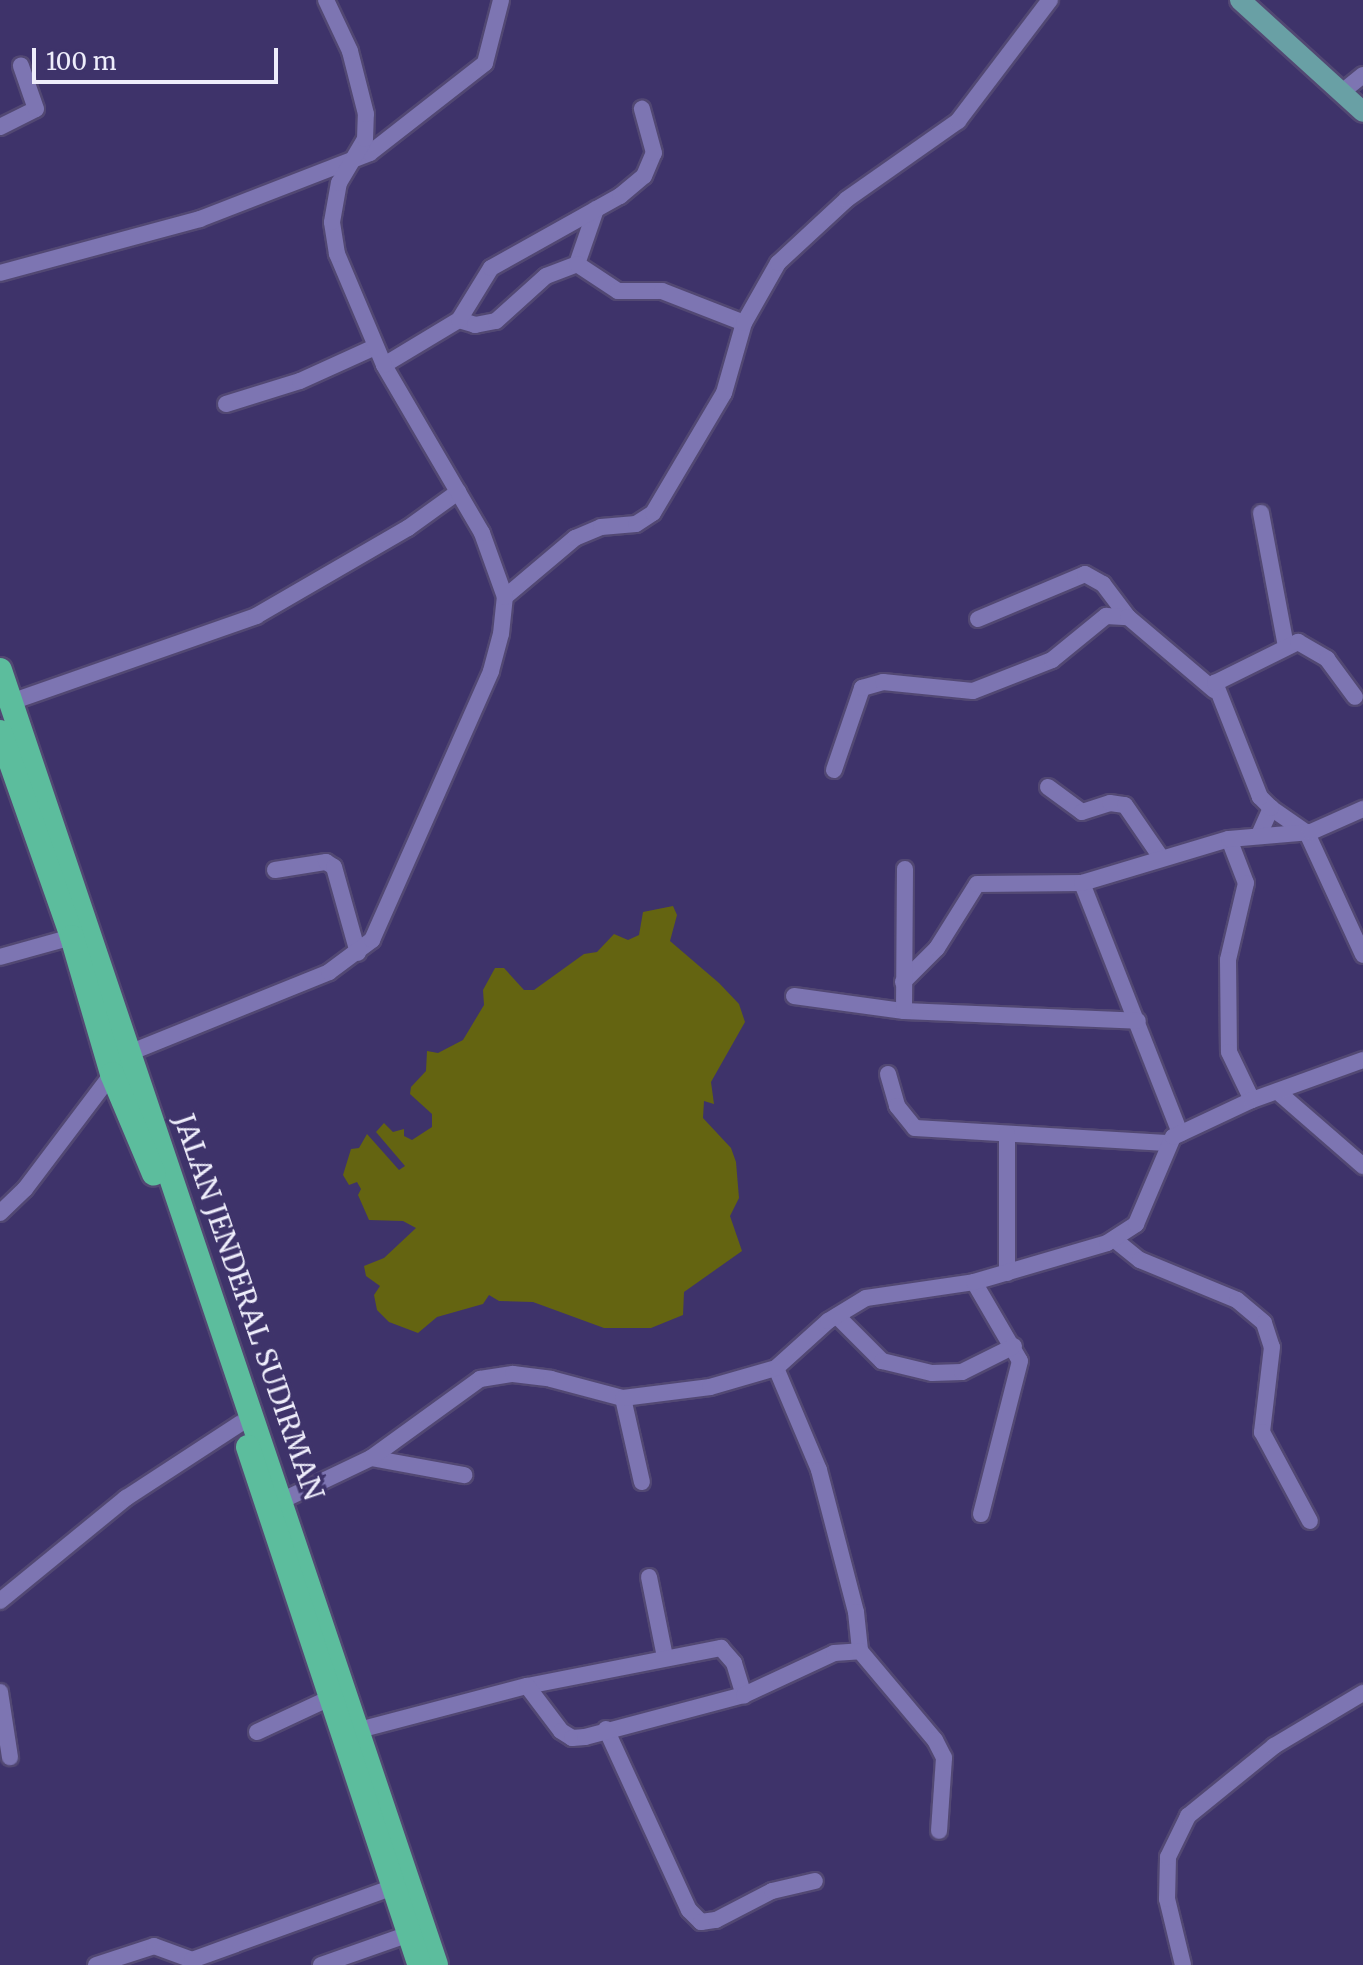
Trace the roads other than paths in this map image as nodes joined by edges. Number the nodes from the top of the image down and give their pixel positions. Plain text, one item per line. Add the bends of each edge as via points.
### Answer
1 (326, 0) edge
2 (501, 0) edge
3 (1050, 0) edge
4 (1240, 0) edge
5 (21, 66) dead end
6 (1363, 75) edge
7 (1342, 92) junction
8 (642, 109) dead end
9 (1363, 112) edge
10 (0, 127) edge
11 (349, 161) junction
12 (596, 209) junction
13 (577, 264) junction
14 (0, 273) edge
15 (459, 320) junction
16 (744, 323) junction
17 (375, 347) junction
18 (384, 365) junction
19 (226, 404) dead end
20 (458, 492) junction
21 (1261, 513) dead end
22 (505, 597) junction
23 (1128, 617) junction
24 (978, 619) dead end
25 (1286, 646) junction
26 (0, 670) edge
27 (1214, 690) junction
28 (1355, 697) dead end
29 (11, 702) junction
30 (0, 732) edge
31 (834, 770) dead end
32 (1048, 787) dead end
33 (1271, 808) junction
34 (1363, 809) edge
35 (1307, 833) junction
36 (1259, 835) junction
37 (1229, 839) junction
38 (1160, 856) junction
39 (905, 869) dead end
40 (275, 870) dead end
41 (1082, 883) junction
42 (72, 937) junction
43 (358, 953) junction
44 (1363, 955) edge
45 (0, 957) edge
46 (903, 982) junction
47 (794, 996) dead end
48 (904, 1011) junction
49 (1138, 1021) junction
50 (129, 1053) junction
51 (1363, 1060) edge
52 (112, 1074) junction
53 (888, 1074) dead end
54 (1278, 1092) junction
55 (1252, 1100) junction
56 (1007, 1134) junction
57 (1173, 1138) junction
58 (156, 1155) junction
59 (1363, 1166) edge
60 (0, 1213) edge
61 (1115, 1240) junction
62 (1007, 1273) junction
63 (974, 1282) junction
64 (837, 1316) junction
65 (1014, 1346) junction
66 (776, 1368) junction
67 (623, 1398) junction
68 (241, 1423) junction
69 (371, 1458) junction
70 (464, 1475) dead end
71 (642, 1482) dead end
72 (283, 1500) junction
73 (981, 1514) dead end
74 (1310, 1521) dead end
75 (649, 1577) dead end
76 (0, 1601) edge
77 (860, 1651) junction
78 (665, 1657) junction
79 (527, 1686) junction
80 (0, 1692) edge
81 (1363, 1693) edge
82 (744, 1695) junction
83 (330, 1698) junction
84 (606, 1729) junction
85 (359, 1730) junction
86 (257, 1732) dead end
87 (10, 1757) dead end
88 (939, 1831) dead end
89 (815, 1881) dead end
90 (394, 1887) junction
91 (409, 1934) junction
92 (96, 1965) edge
93 (321, 1965) edge
94 (420, 1965) edge
95 (436, 1965) edge
96 (1183, 1965) edge

1 - 11 street via 350,51 366,114 365,139
2 - 11 street via 485,63 391,141
3 - 16 street via 958,121 847,199 791,250 768,278
4 - 7 main road
5 - 10 street via 36,109
6 - 7 street
7 - 9 main road
8 - 12 street via 654,160 634,185
11 - 14 street via 200,219
11 - 17 street via 332,222 337,254
12 - 13 street
12 - 15 street via 488,270
13 - 15 street via 546,276 496,321 475,325
13 - 16 street via 618,291 662,291
15 - 18 street
16 - 22 street via 724,393 653,513 636,524 601,527 575,538
17 - 18 street
17 - 19 street via 300,381
18 - 20 street
20 - 22 street via 482,533
20 - 29 street via 408,528 256,616
21 - 25 street
22 - 43 street via 491,671 372,940
23 - 24 street via 1103,584 1085,574
23 - 27 street
23 - 31 street via 1106,616 1052,660 973,691 866,685 857,694
25 - 27 street via 1219,679
25 - 28 street via 1309,645
26 - 29 highway, JALAN JENDERAL SUDIRMAN
27 - 33 street via 1238,730 1260,797
29 - 50 highway, JALAN JENDERAL SUDIRMAN
30 - 42 highway, JALAN JENDERAL SUDIRMAN
32 - 38 street via 1082,812 1110,803 1125,805
33 - 35 street
33 - 36 street
34 - 35 street
35 - 36 street
35 - 44 street
36 - 37 street
37 - 38 street
37 - 55 street via 1246,883 1228,960 1229,1052
38 - 41 street
39 - 46 street
40 - 43 street via 310,862 334,867
41 - 46 street via 972,886 937,948
41 - 49 street
42 - 45 street
42 - 52 highway, JALAN JENDERAL SUDIRMAN
43 - 50 street via 329,972
46 - 48 street
47 - 48 street
48 - 49 street
49 - 57 street
50 - 58 highway, JALAN JENDERAL SUDIRMAN
51 - 54 street
52 - 58 highway, JALAN JENDERAL SUDIRMAN
52 - 60 street via 25,1189
53 - 56 street via 908,1125
54 - 55 street
54 - 59 street
55 - 57 street
56 - 57 street
56 - 62 street
57 - 61 street via 1136,1224
58 - 68 highway, JALAN JENDERAL SUDIRMAN
58 - 72 highway, JALAN JENDERAL SUDIRMAN
61 - 62 street
61 - 74 street via 1140,1260 1237,1300 1264,1323 1272,1347 1262,1432
62 - 63 street
63 - 64 street via 866,1298
63 - 65 street
64 - 65 street via 882,1361 932,1373 962,1372
64 - 66 street
65 - 73 street via 1020,1361
66 - 67 street via 710,1387
66 - 77 street via 819,1470 856,1612
67 - 69 street via 551,1379 491,1376 465,1388
67 - 71 street
68 - 76 street via 126,1498
68 - 83 highway, JALAN JENDERAL SUDIRMAN
69 - 70 street
69 - 72 street
72 - 85 highway, JALAN JENDERAL SUDIRMAN
75 - 78 street
77 - 82 street via 834,1653
77 - 88 street via 935,1740 944,1758
78 - 79 street
78 - 82 street via 721,1648 734,1663
79 - 84 street via 572,1738
79 - 85 street
80 - 87 street
81 - 96 street via 1274,1746 1188,1816 1168,1857 1167,1899
82 - 84 street
83 - 86 street
83 - 90 highway, JALAN JENDERAL SUDIRMAN
84 - 89 street via 689,1910 701,1922 716,1920 784,1886
85 - 95 highway, JALAN JENDERAL SUDIRMAN
90 - 91 highway, JALAN JENDERAL SUDIRMAN
90 - 92 street via 192,1960 154,1946
91 - 93 street
91 - 94 highway, JALAN JENDERAL SUDIRMAN

